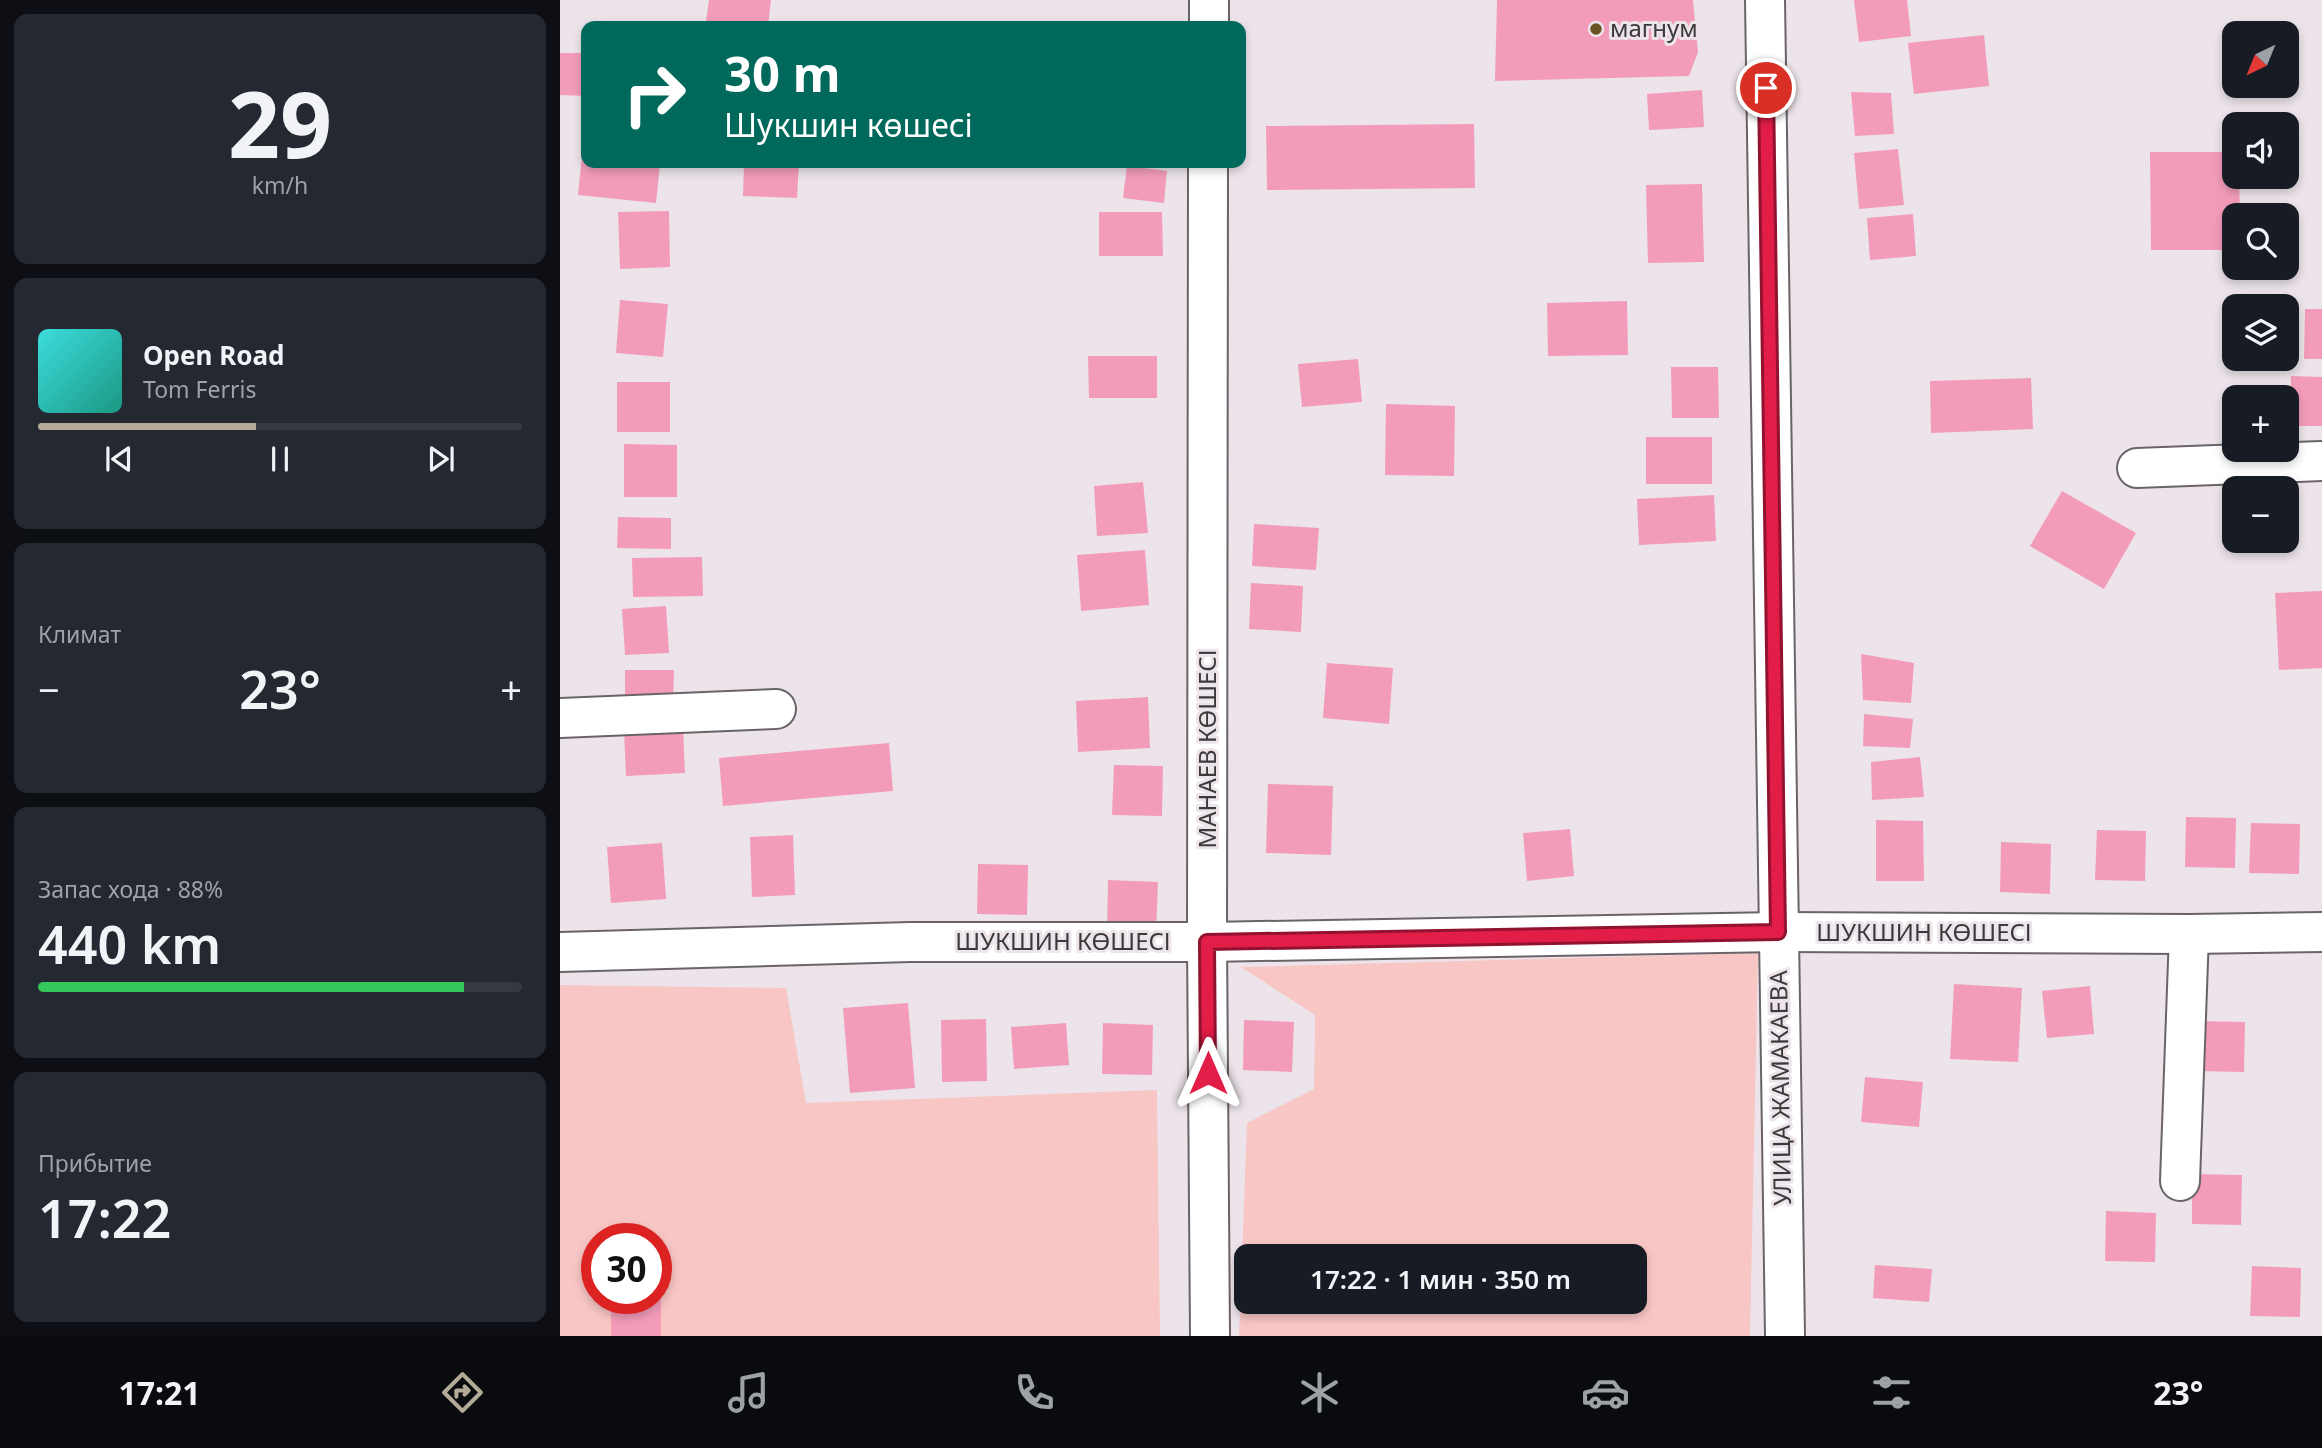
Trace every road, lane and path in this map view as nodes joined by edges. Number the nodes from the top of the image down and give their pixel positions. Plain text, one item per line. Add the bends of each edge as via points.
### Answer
1 (1209, 0) edge
2 (1765, 0) edge
3 (1209, 21) edge
4 (1208, 168) edge
5 (2322, 461) edge
6 (2137, 468) dead end
7 (776, 709) dead end
8 (560, 718) edge
9 (1778, 932) junction
10 (2322, 932) edge
11 (2189, 934) junction
12 (1207, 942) junction
13 (560, 952) edge
14 (2180, 1181) dead end
15 (1210, 1336) edge
16 (1785, 1336) edge

1 - 3 street
2 - 9 street, УЛИЦА ЖАМАКАЕВА
4 - 12 street, МАНАЕВ КӨШЕСІ
5 - 6 street
7 - 8 street
9 - 11 street, ШУКШИН КӨШЕСІ
9 - 12 street, ШУКШИН КӨШЕСІ
9 - 16 street, УЛИЦА ЖАМАКАЕВА
10 - 11 street, ШУКШИН КӨШЕСІ
11 - 14 street
12 - 13 street, ШУКШИН КӨШЕСІ via 910,943
12 - 15 street, МАНАЕВ КӨШЕСІ

